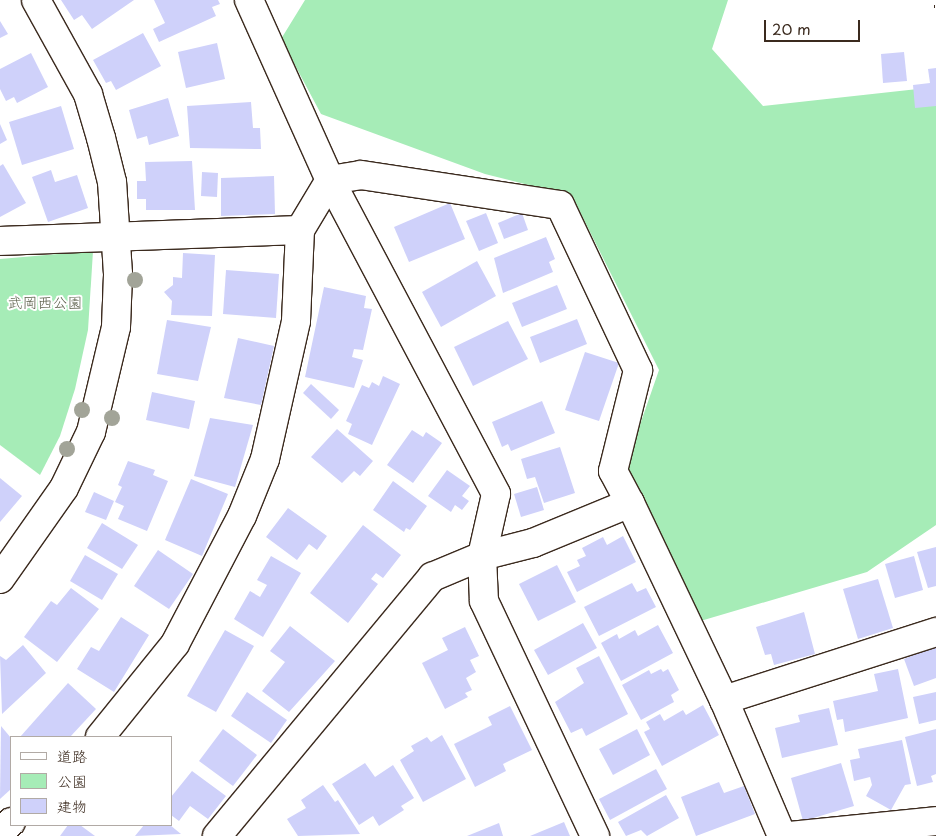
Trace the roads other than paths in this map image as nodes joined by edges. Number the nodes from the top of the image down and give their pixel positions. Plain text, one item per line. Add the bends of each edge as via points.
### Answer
1 (36, 0) edge
2 (249, 0) edge
3 (330, 180) junction
4 (300, 230) junction
5 (116, 235) junction
6 (0, 241) edge
7 (630, 503) junction
8 (482, 556) junction
9 (0, 579) edge
10 (936, 632) edge
11 (724, 700) junction
12 (101, 736) edge
13 (936, 821) edge
14 (10, 823) edge
15 (0, 831) edge
16 (217, 836) edge
17 (595, 836) edge
18 (782, 836) edge
19 (789, 836) edge

1 - 5 street via 88,94 112,182
2 - 3 street
3 - 4 street
3 - 7 street via 361,175 560,206 638,370 613,471
3 - 8 street via 496,494
4 - 5 street
4 - 12 street via 296,321 265,459 214,577 175,644
5 - 6 street
5 - 9 street via 116,327 91,432 64,488
7 - 8 street via 532,543
7 - 11 street
8 - 16 street via 432,577
8 - 17 street via 484,601
10 - 11 street
11 - 18 street
13 - 19 street
14 - 15 street

